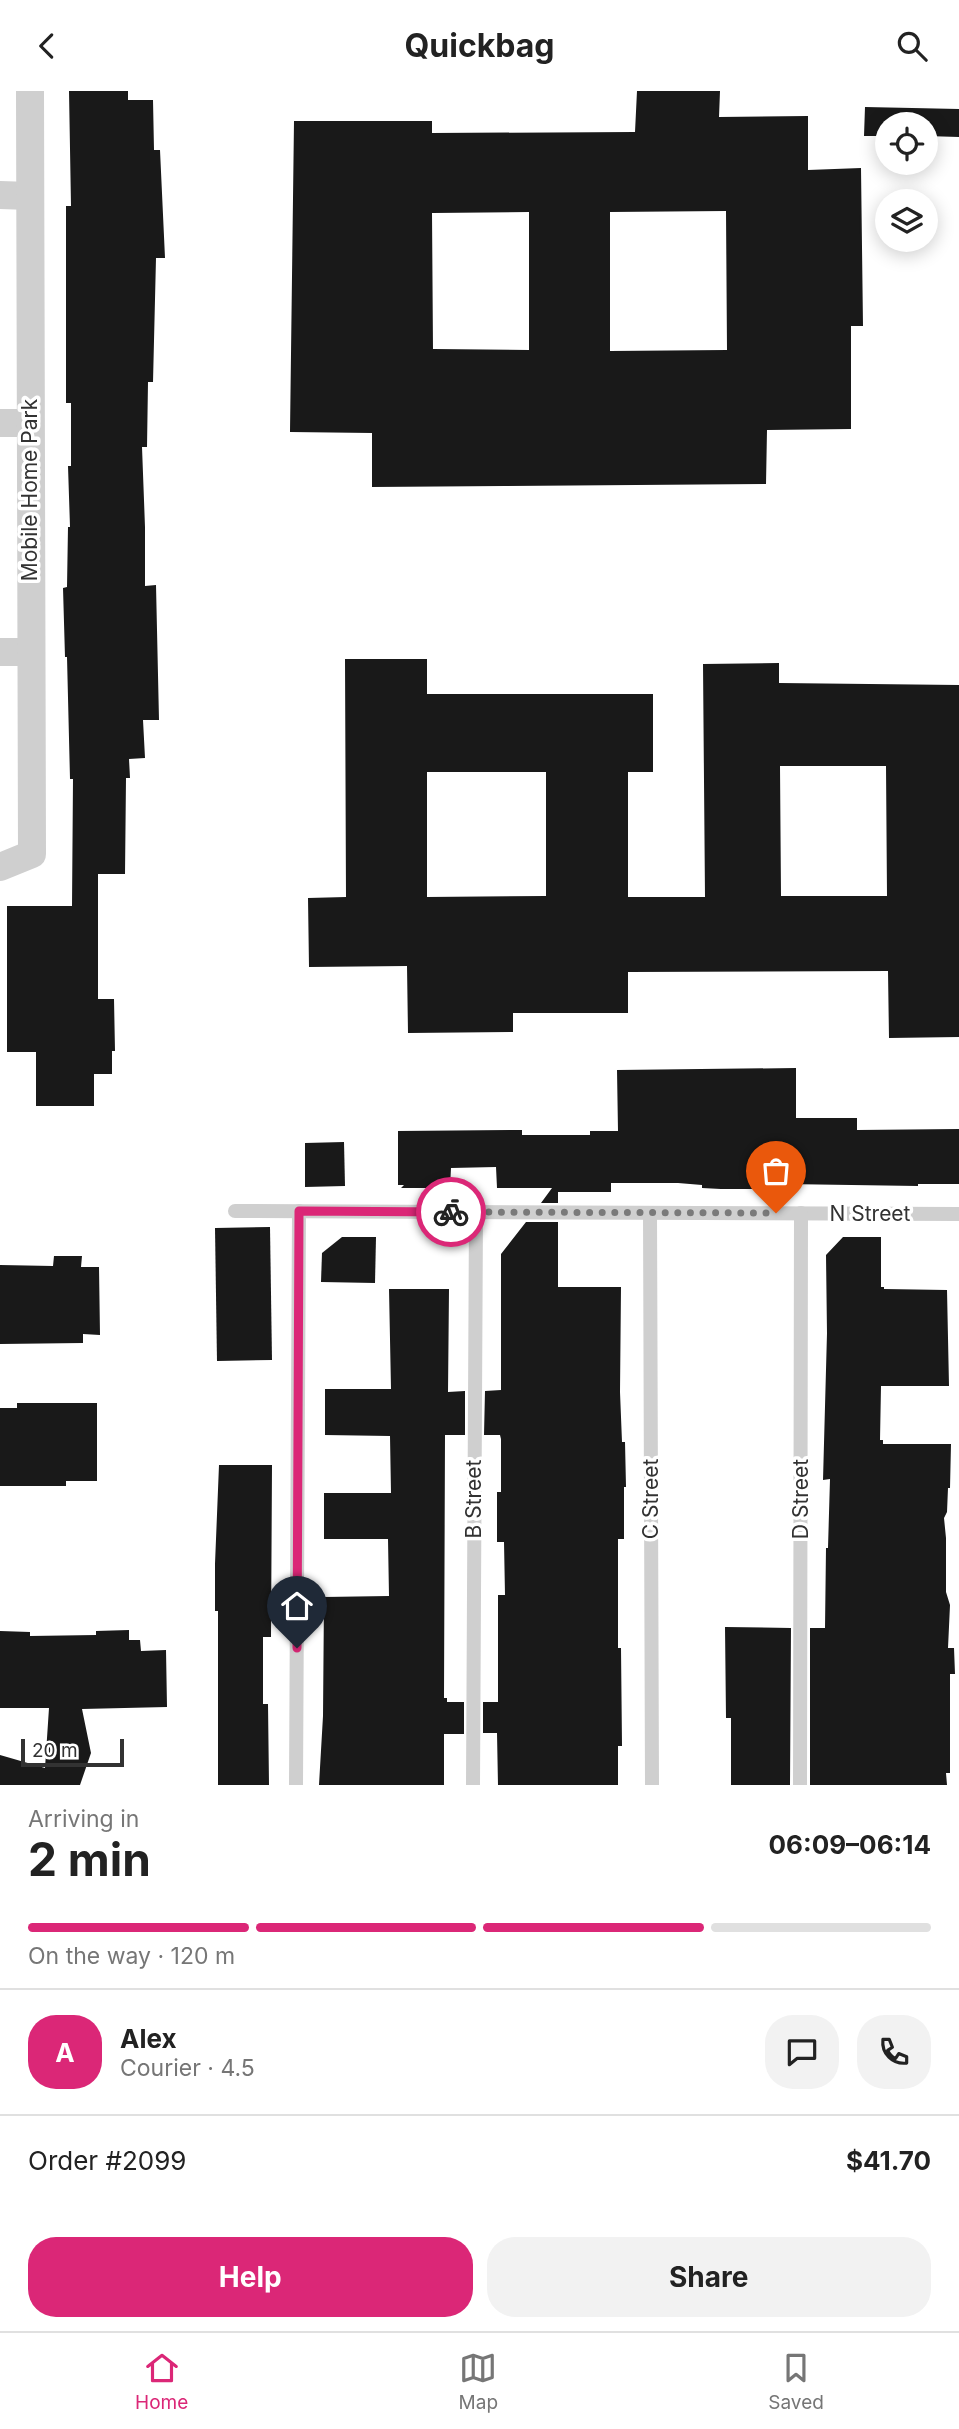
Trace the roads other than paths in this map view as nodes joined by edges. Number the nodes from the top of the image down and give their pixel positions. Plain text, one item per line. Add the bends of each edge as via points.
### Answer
1 (30, 91) edge
2 (0, 195) edge
3 (30, 196) junction
4 (0, 423) edge
5 (29, 423) junction
6 (0, 652) edge
7 (31, 652) junction
8 (0, 867) edge
9 (234, 1211) dead end
10 (299, 1211) junction
11 (475, 1212) junction
12 (650, 1213) junction
13 (801, 1213) junction
14 (959, 1214) edge
15 (296, 1785) edge
16 (473, 1785) edge
17 (652, 1785) edge
18 (800, 1785) edge

1 - 3 street, Mobile Home Park
2 - 3 street
3 - 5 street, Mobile Home Park
4 - 5 street
5 - 7 street, Mobile Home Park
6 - 7 street
7 - 8 street, Mobile Home Park via 32,854
9 - 10 lane, N Street
10 - 11 lane, N Street
10 - 15 lane
11 - 12 lane, N Street
11 - 16 lane, B Street
12 - 13 lane, N Street
12 - 17 lane, C Street
13 - 14 lane, N Street
13 - 18 lane, D Street

